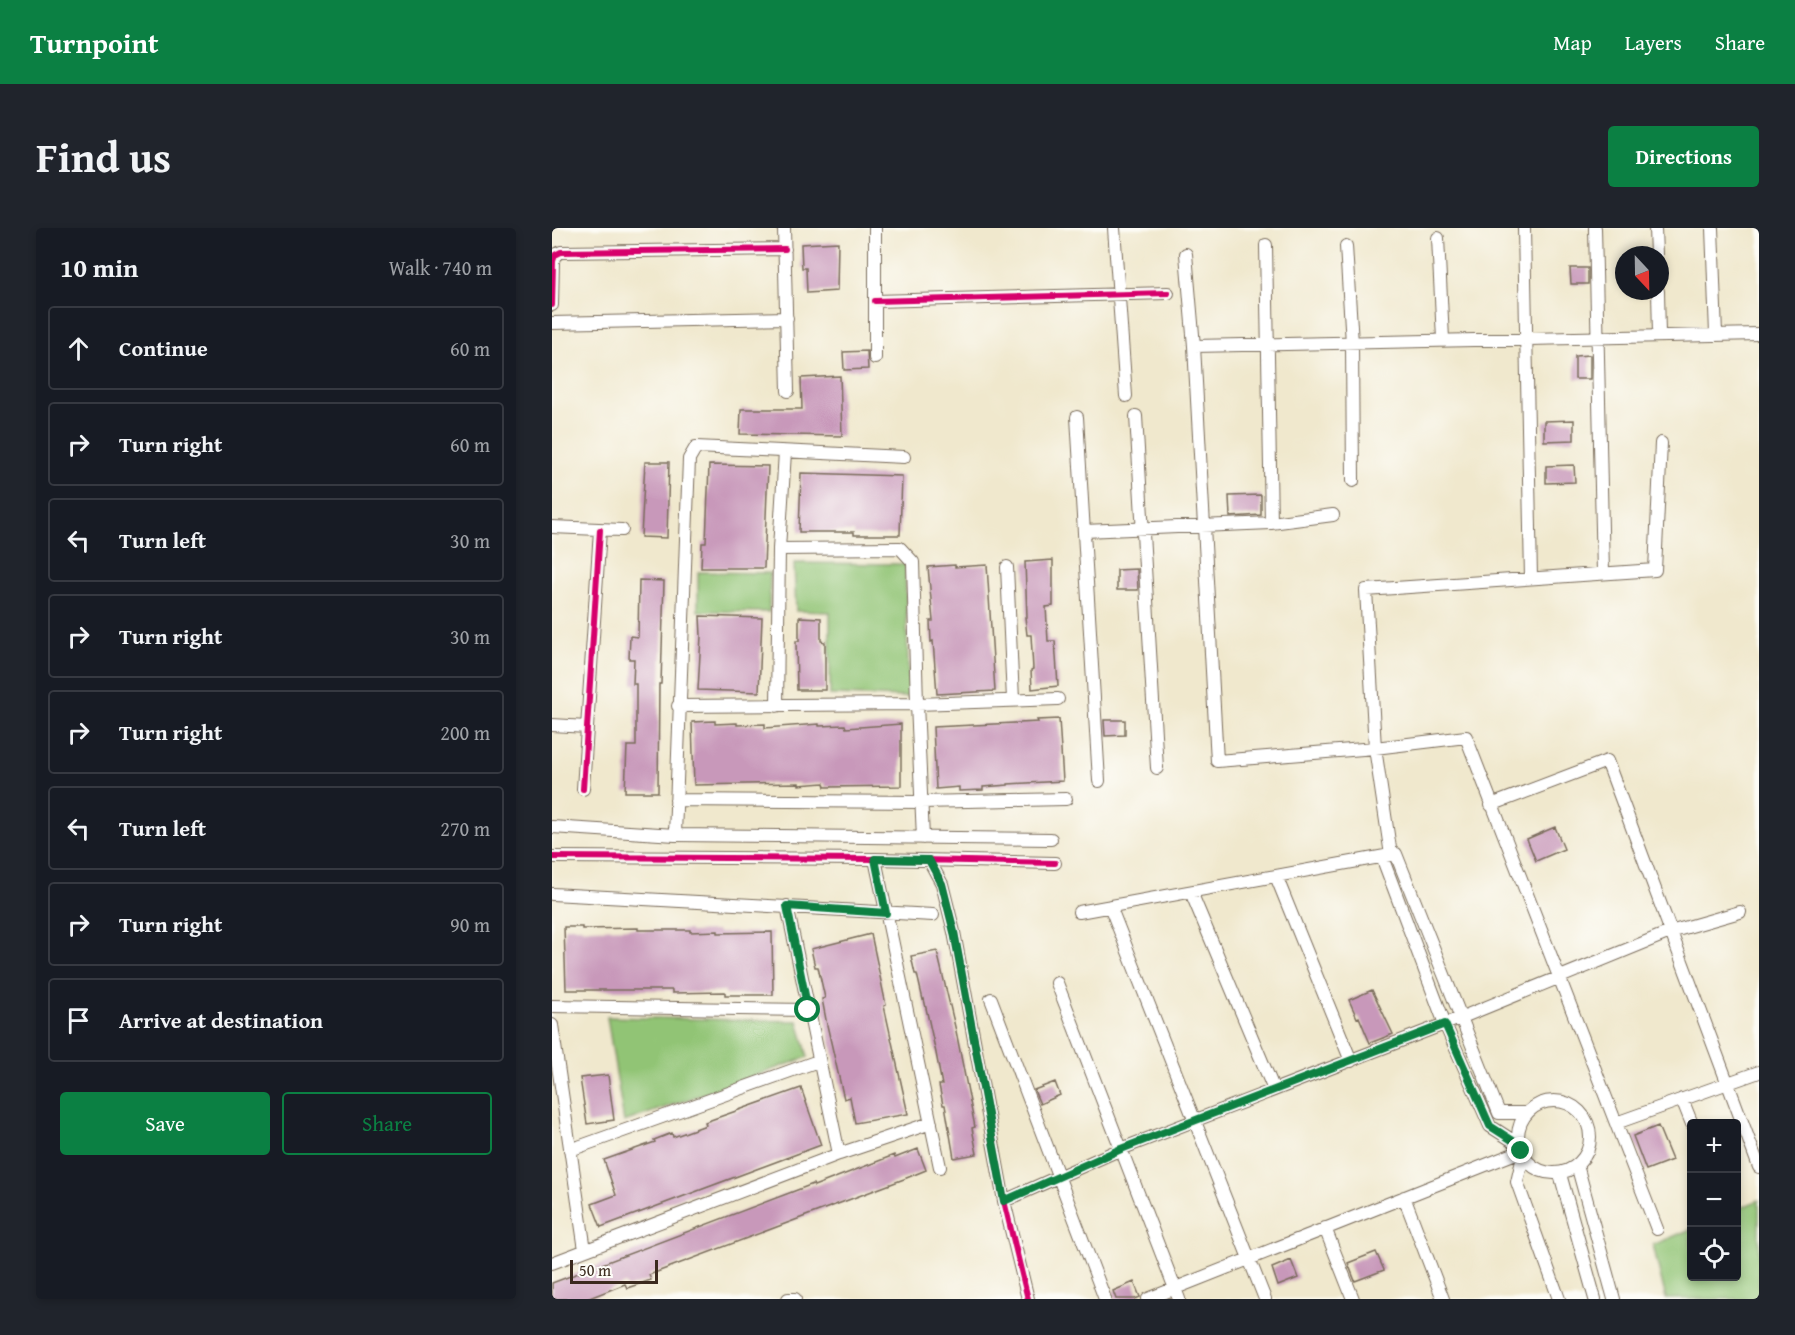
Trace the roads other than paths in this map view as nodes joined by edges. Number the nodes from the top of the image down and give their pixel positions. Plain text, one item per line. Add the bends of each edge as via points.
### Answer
1 (784, 228) edge
2 (875, 228) edge
3 (1114, 228) edge
4 (1524, 228) edge
5 (1595, 228) edge
6 (1655, 228) edge
7 (1712, 228) edge
8 (1438, 238) dead end
9 (1266, 245) dead end
10 (1346, 246) dead end
11 (1656, 246) edge
12 (785, 249) junction
13 (1186, 254) dead end
14 (1168, 293) dead end
15 (1119, 294) junction
16 (1658, 300) edge
17 (875, 301) junction
18 (552, 305) edge
19 (787, 318) junction
20 (552, 323) edge
21 (1716, 334) junction
22 (1759, 334) edge
23 (1659, 335) junction
24 (1598, 336) junction
25 (1527, 338) junction
26 (1443, 339) junction
27 (1268, 343) junction
28 (1352, 343) junction
29 (1194, 346) junction
30 (874, 358) dead end
31 (788, 391) dead end
32 (1126, 396) dead end
33 (1136, 416) dead end
34 (1077, 417) dead end
35 (1661, 443) dead end
36 (785, 452) junction
37 (904, 457) dead end
38 (1353, 481) dead end
39 (1333, 515) dead end
40 (1271, 523) junction
41 (1203, 526) junction
42 (552, 527) edge
43 (1142, 528) junction
44 (600, 530) junction
45 (622, 530) dead end
46 (1084, 531) junction
47 (779, 549) junction
48 (1007, 567) dead end
49 (1603, 573) junction
50 (1531, 578) junction
51 (1058, 699) dead end
52 (1013, 700) junction
53 (917, 704) junction
54 (678, 706) junction
55 (777, 706) junction
56 (552, 725) edge
57 (587, 727) junction
58 (1375, 748) junction
59 (1157, 768) dead end
60 (1099, 781) dead end
61 (583, 789) dead end
62 (1066, 799) dead end
63 (676, 800) junction
64 (921, 802) junction
65 (1491, 805) junction
66 (552, 827) edge
67 (675, 835) junction
68 (923, 838) junction
69 (1051, 839) dead end
70 (1386, 856) junction
71 (552, 857) edge
72 (875, 859) junction
73 (929, 860) junction
74 (1055, 863) dead end
75 (1276, 876) junction
76 (1191, 891) junction
77 (552, 894) edge
78 (787, 906) junction
79 (1110, 906) junction
80 (1079, 912) dead end
81 (1740, 912) dead end
82 (886, 913) junction
83 (933, 915) dead end
84 (1670, 932) junction
85 (1559, 978) junction
86 (1057, 983) dead end
87 (991, 999) dead end
88 (552, 1006) edge
89 (808, 1010) junction
90 (1460, 1018) junction
91 (1445, 1024) junction
92 (552, 1025) edge
93 (818, 1061) junction
94 (1351, 1061) junction
95 (1759, 1072) edge
96 (1728, 1083) junction
97 (1274, 1090) junction
98 (1682, 1100) junction
99 (1527, 1113) junction
100 (1690, 1119) edge
101 (1195, 1120) junction
102 (931, 1123) junction
103 (1616, 1123) junction
104 (1121, 1149) junction
105 (570, 1150) junction
106 (1520, 1151) junction
107 (838, 1154) junction
108 (1577, 1165) junction
109 (940, 1167) dead end
110 (1759, 1167) edge
111 (1560, 1174) junction
112 (1058, 1178) junction
113 (1404, 1197) junction
114 (1004, 1201) junction
115 (1325, 1228) junction
116 (1657, 1229) dead end
117 (585, 1250) junction
118 (1249, 1259) junction
119 (552, 1263) edge
120 (1177, 1294) edge
121 (788, 1299) edge
122 (795, 1299) edge
123 (1028, 1299) edge
124 (1105, 1299) edge
125 (1148, 1299) edge
126 (1265, 1299) edge
127 (1353, 1299) edge
128 (1443, 1299) edge
129 (1559, 1299) edge
130 (1595, 1299) edge
131 (1614, 1299) edge

1 - 12 street
2 - 17 street
3 - 15 street
4 - 25 street
5 - 24 street
6 - 11 street
7 - 21 street
8 - 26 street
9 - 27 street
10 - 28 street
12 - 18 street via 561,252 553,261
12 - 19 street
13 - 29 street
14 - 15 street
15 - 17 street
15 - 32 street
16 - 23 street
17 - 30 street
19 - 20 street
19 - 31 street
21 - 22 street
21 - 23 street
23 - 24 street
24 - 25 street
24 - 49 street
25 - 26 street
25 - 50 street
26 - 28 street
27 - 28 street
27 - 29 street
27 - 40 street
28 - 38 street
29 - 41 street
33 - 43 street
34 - 46 street
35 - 49 street via 1655,570
36 - 37 street
36 - 47 street
36 - 54 street via 696,447 689,459
39 - 40 street
40 - 41 street
41 - 43 street
41 - 58 street via 1217,761
42 - 44 street
43 - 46 street
43 - 59 street
44 - 45 street
44 - 57 street
46 - 60 street
47 - 53 street via 900,548 913,562
47 - 55 street
48 - 52 street
49 - 50 street
50 - 58 street via 1366,590
51 - 52 street
52 - 53 street
53 - 55 street
53 - 64 street
54 - 55 street
54 - 63 street
56 - 57 street
57 - 61 street
58 - 65 street via 1466,737
58 - 70 street
62 - 64 street
63 - 64 street
63 - 67 street
64 - 68 street
65 - 84 street via 1607,761
65 - 85 street
66 - 67 street
67 - 68 street
68 - 69 street
70 - 75 street
70 - 90 street via 1396,854
70 - 91 street
71 - 72 street
72 - 73 street
72 - 82 street
73 - 74 street
73 - 114 street via 942,884 954,932
75 - 76 street
75 - 94 street
76 - 79 street
76 - 97 street
77 - 78 street
78 - 82 street
78 - 89 street
79 - 80 street
79 - 101 street
81 - 84 street
82 - 83 street
82 - 102 street
84 - 85 street
84 - 96 street
85 - 90 street
85 - 103 street
86 - 104 street
87 - 112 street
88 - 89 street
89 - 93 street
90 - 91 street
90 - 99 street via 1499,1113
91 - 94 street
91 - 106 street via 1490,1126
92 - 105 street
93 - 105 street
93 - 107 street
94 - 97 street
95 - 96 street
96 - 98 street
96 - 110 street
97 - 101 street
98 - 100 street
98 - 103 street
99 - 106 street via 1520,1124
99 - 108 street via 1549,1101 1564,1102 1584,1117 1591,1141
101 - 104 street
101 - 118 street
102 - 107 street
102 - 109 street
103 - 116 street
104 - 112 street
104 - 120 street
105 - 117 street
106 - 111 street via 1531,1166
106 - 113 street
106 - 129 street via 1517,1182
107 - 117 street
108 - 111 street
108 - 131 street
111 - 130 street
112 - 114 street
112 - 124 street
113 - 115 street
113 - 128 street
114 - 123 street
115 - 118 street
115 - 127 street
117 - 119 street
118 - 120 street
118 - 126 street
120 - 125 street
121 - 122 street

